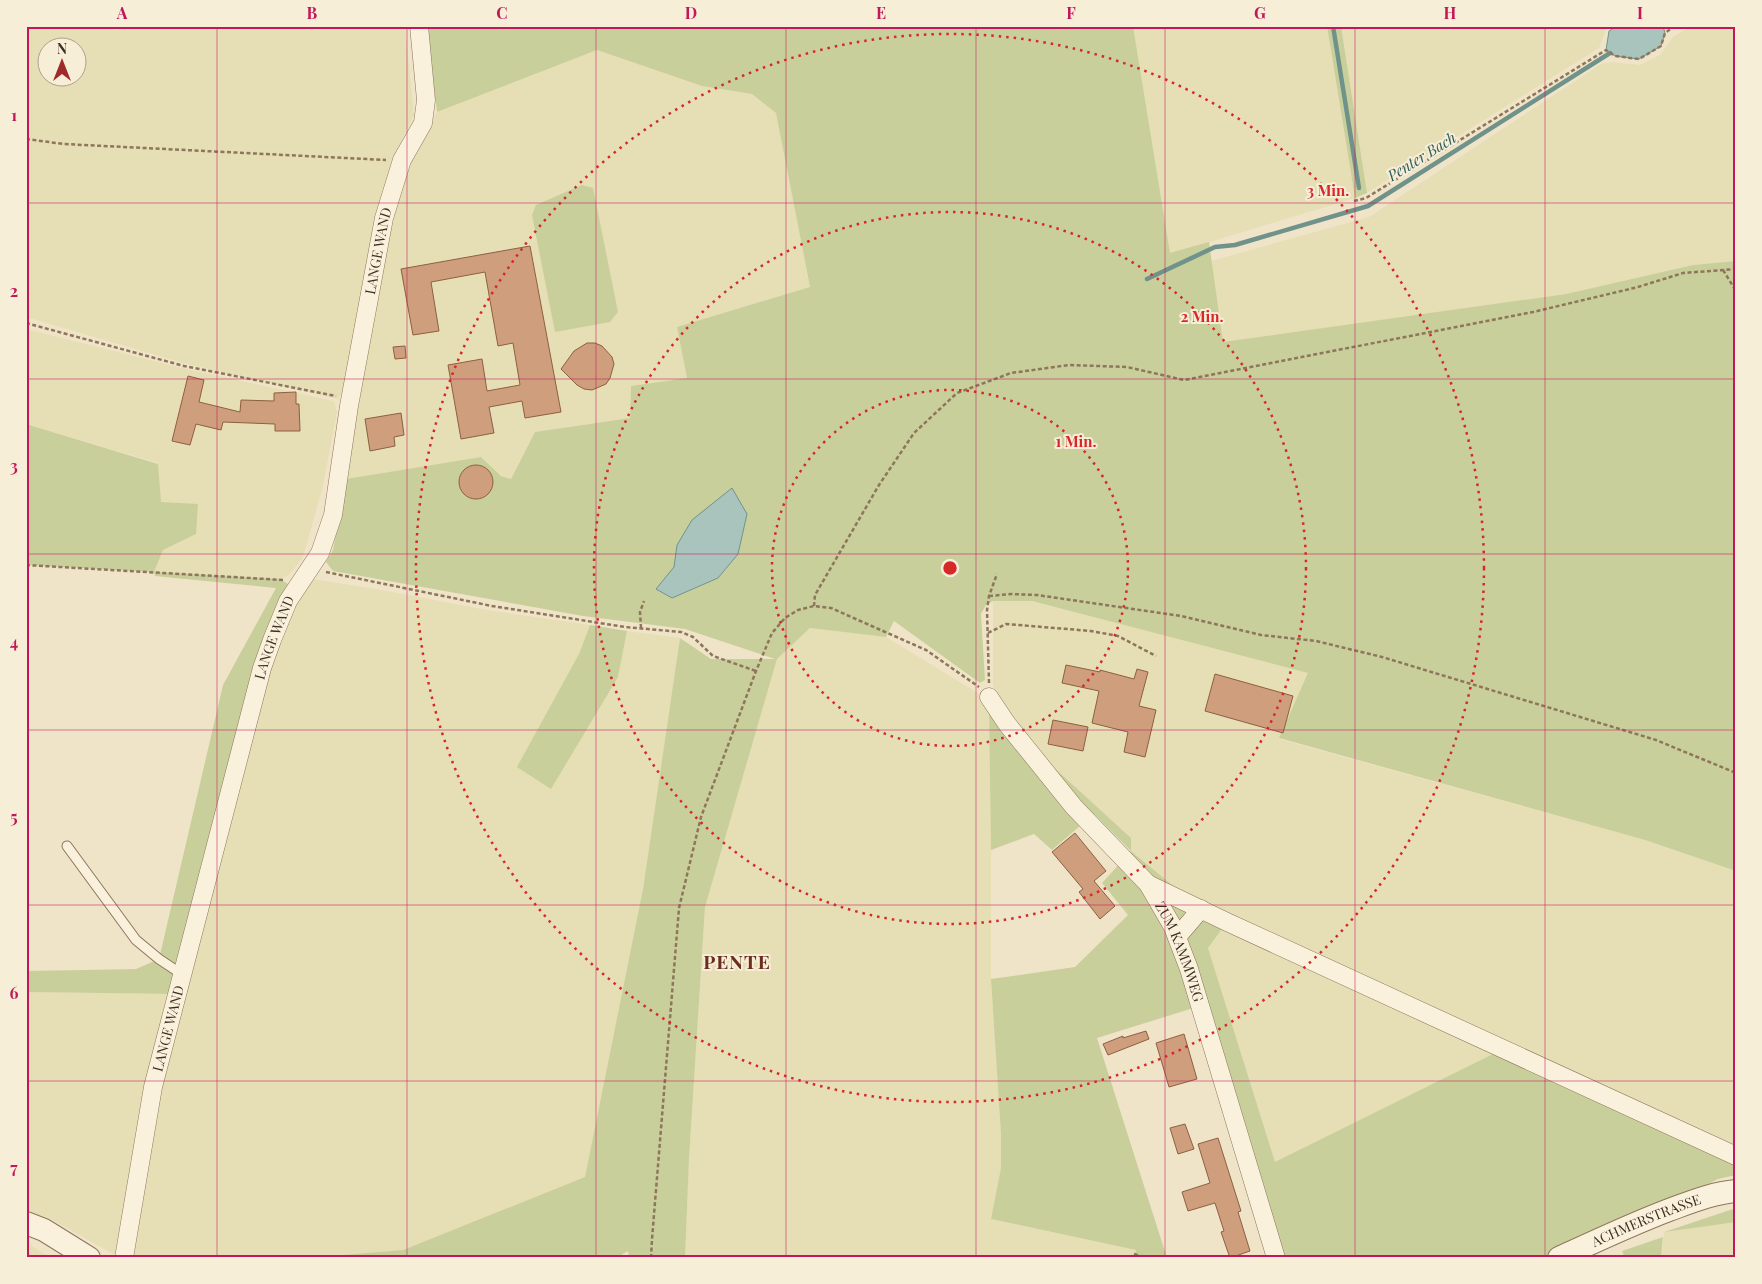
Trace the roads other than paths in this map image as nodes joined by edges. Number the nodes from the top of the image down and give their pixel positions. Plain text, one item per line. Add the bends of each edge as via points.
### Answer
1 (418, 26) edge
2 (989, 696) road end
3 (68, 846) dead end
4 (1148, 884) junction
5 (1201, 909) junction
6 (1177, 937) junction
7 (183, 976) junction
8 (1736, 1156) edge
9 (1736, 1191) edge
10 (26, 1223) edge
11 (89, 1258) edge
12 (124, 1258) edge
13 (1276, 1258) edge
14 (1560, 1258) edge

1 - 7 street, LANGE WAND via 426,100 423,123 402,160 384,218 350,398 334,514 320,553 288,601 262,668
2 - 4 street, ZUM KAMMWEG via 1007,724 1074,807
3 - 7 lane via 136,940
4 - 5 street
4 - 6 street, ZUM KAMMWEG
5 - 6 street
5 - 8 street
6 - 13 street, ZUM KAMMWEG
7 - 12 street, LANGE WAND via 154,1087
9 - 14 street, ACHMERSTRASSE via 1720,1192 1687,1203
10 - 11 street via 44,1230

